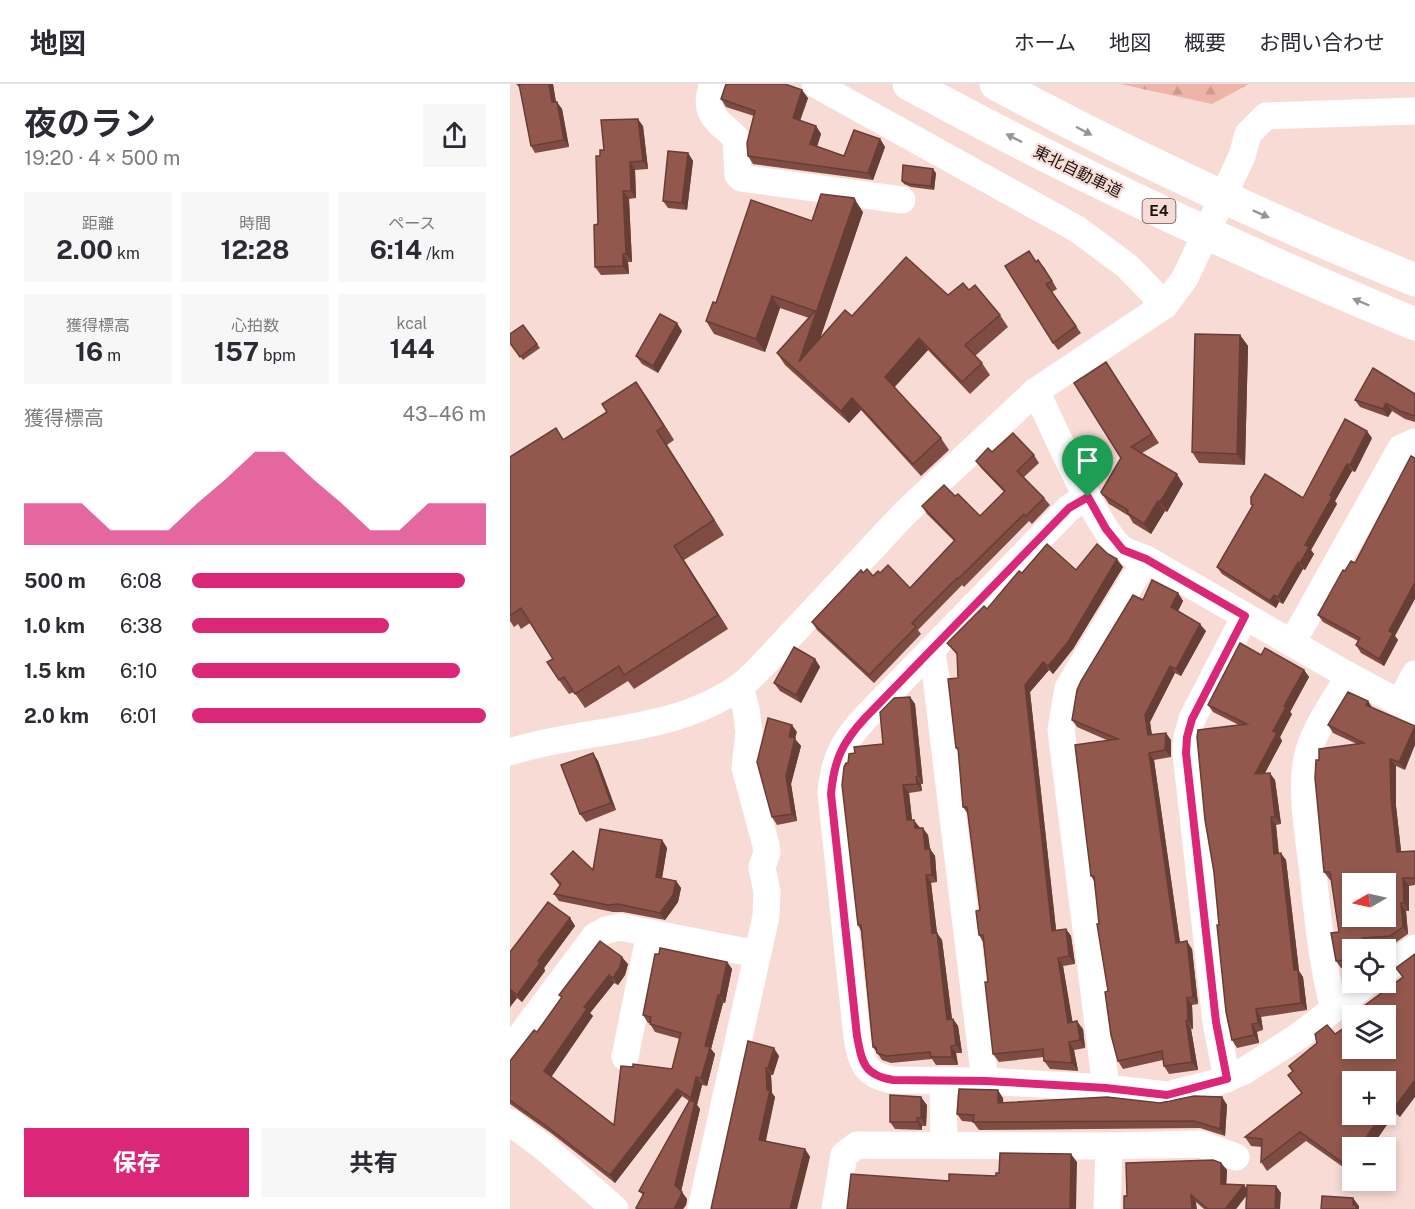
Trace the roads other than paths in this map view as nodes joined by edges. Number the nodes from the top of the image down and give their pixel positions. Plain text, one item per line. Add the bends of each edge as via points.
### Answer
1 (714, 84) edge
2 (815, 84) edge
3 (909, 84) edge
4 (996, 84) edge
5 (1415, 111) edge
6 (902, 200) dead end
7 (1415, 280) edge
8 (1165, 305) junction
9 (1415, 324) edge
10 (1036, 392) junction
11 (1415, 442) edge
12 (1088, 497) junction
13 (1146, 559) junction
14 (1245, 616) junction
15 (1292, 643) junction
16 (931, 650) junction
17 (1415, 674) edge
18 (1349, 676) junction
19 (740, 687) junction
20 (1407, 707) edge
21 (510, 752) edge
22 (650, 933) junction
23 (1415, 948) edge
24 (757, 954) junction
25 (1396, 962) edge
26 (1355, 993) edge
27 (1334, 1010) junction
28 (510, 1050) edge
29 (625, 1057) dead end
30 (1227, 1079) junction
31 (943, 1080) junction
32 (986, 1081) junction
33 (1106, 1088) junction
34 (510, 1122) edge
35 (944, 1145) junction
36 (1109, 1146) junction
37 (1236, 1157) dead end
38 (615, 1209) edge
39 (701, 1209) edge
40 (835, 1209) edge
41 (1107, 1209) edge

1 - 6 street via 709,112 736,138 741,178
2 - 8 street via 1077,229 1127,266
9 -> 3 highway, 東北自動車道 / E4 via 1192,227
4 -> 7 highway, E4 via 1198,186
5 - 8 street via 1266,116 1248,134 1242,156 1185,278
8 - 10 street
10 - 12 street
10 - 19 street via 904,514
11 - 15 street via 1401,448
12 - 13 street via 1123,550
12 - 16 street via 1069,508
13 - 14 street
13 - 33 street via 1068,688 1061,730
14 - 15 street
14 - 30 street via 1196,709 1186,753 1216,1022
15 - 18 street
16 - 31 street via 848,736 833,772 831,794 862,1063 882,1078
16 - 32 street
17 - 20 street
18 - 20 street
18 - 27 street via 1319,728 1307,758 1306,775 1305,811 1326,981
19 - 21 street via 668,719
19 - 24 street via 749,732 745,768 767,853 762,867 766,916
22 - 24 street
22 - 28 street via 620,927 595,936
22 - 29 street
23 - 25 street
24 - 39 street
26 - 27 street
27 - 30 street via 1290,1042
30 - 33 street via 1167,1095
31 - 32 street
31 - 35 street
32 - 33 street
34 - 38 street
35 - 36 street
35 - 40 street via 857,1145 844,1155
36 - 37 street via 1200,1144
36 - 41 street

